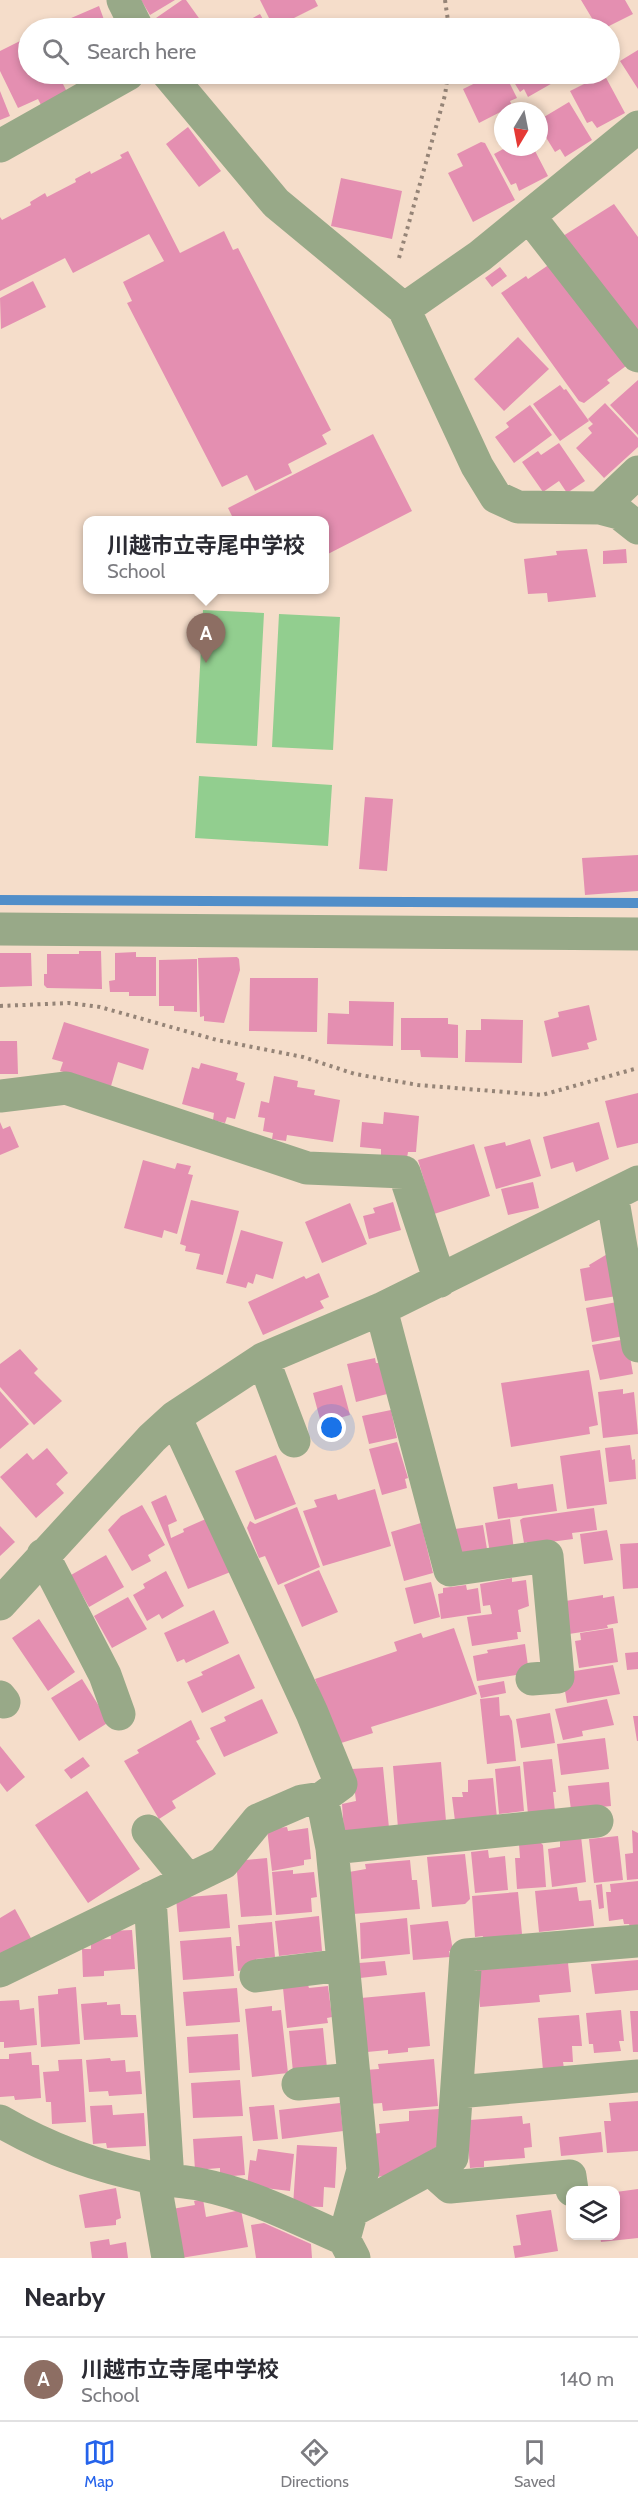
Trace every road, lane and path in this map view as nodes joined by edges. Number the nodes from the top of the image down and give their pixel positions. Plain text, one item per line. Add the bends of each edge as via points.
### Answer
1 (123, 0) edge
2 (445, 0) edge
3 (132, 18) edge
4 (448, 18) edge
5 (110, 84) edge
6 (176, 84) edge
7 (446, 84) edge
8 (638, 127) edge
9 (0, 146) edge
10 (530, 216) junction
11 (397, 302) junction
12 (638, 356) edge
13 (638, 472) edge
14 (600, 508) junction
15 (638, 528) edge
16 (0, 929) edge
17 (638, 934) edge
18 (0, 1006) edge
19 (638, 1068) edge
20 (0, 1096) edge
21 (630, 1189) edge
22 (440, 1281) junction
23 (381, 1309) junction
24 (638, 1346) edge
25 (263, 1359) junction
26 (175, 1417) junction
27 (294, 1441) dead end
28 (43, 1555) junction
29 (0, 1604) edge
30 (532, 1679) dead end
31 (119, 1714) dead end
32 (322, 1798) junction
33 (597, 1821) dead end
34 (148, 1830) dead end
35 (332, 1848) junction
36 (188, 1880) junction
37 (150, 1898) junction
38 (638, 1941) edge
39 (343, 1965) junction
40 (0, 1971) edge
41 (256, 1976) dead end
42 (638, 2076) edge
43 (354, 2079) junction
44 (298, 2084) dead end
45 (457, 2092) junction
46 (0, 2121) edge
47 (430, 2169) junction
48 (161, 2179) junction
49 (571, 2186) edge
50 (350, 2236) edge
51 (168, 2258) edge

1 - 3 street
2 - 4 path
5 - 9 street
6 - 11 street via 276,203
7 - 11 path
8 - 10 street
10 - 11 street via 480,256
10 - 12 street
11 - 14 street via 496,497 518,507
13 - 14 street
14 - 15 street via 619,513
16 - 17 street
18 - 19 path via 69,1003 100,1007 218,1040 303,1057 355,1074 418,1085 542,1095
20 - 22 street via 66,1088 307,1168 404,1172
21 - 22 street
21 - 24 street
22 - 23 street
23 - 25 street
23 - 30 street via 450,1570 548,1556 558,1677
25 - 26 street
25 - 27 street
26 - 28 street
26 - 32 street via 312,1713 341,1785
28 - 29 street
28 - 31 street via 105,1675
32 - 35 street
32 - 36 street via 258,1820 223,1863
33 - 35 street
34 - 36 street
35 - 39 street
36 - 37 street
37 - 40 street
37 - 48 street
38 - 45 street via 466,1955
39 - 41 street
39 - 43 street
42 - 45 street
43 - 44 street
43 - 50 street via 363,2170
45 - 47 street via 452,2157
46 - 48 street via 42,2145 94,2163
47 - 49 street via 450,2187 570,2176
47 - 50 street
48 - 50 street via 203,2185
48 - 51 street

